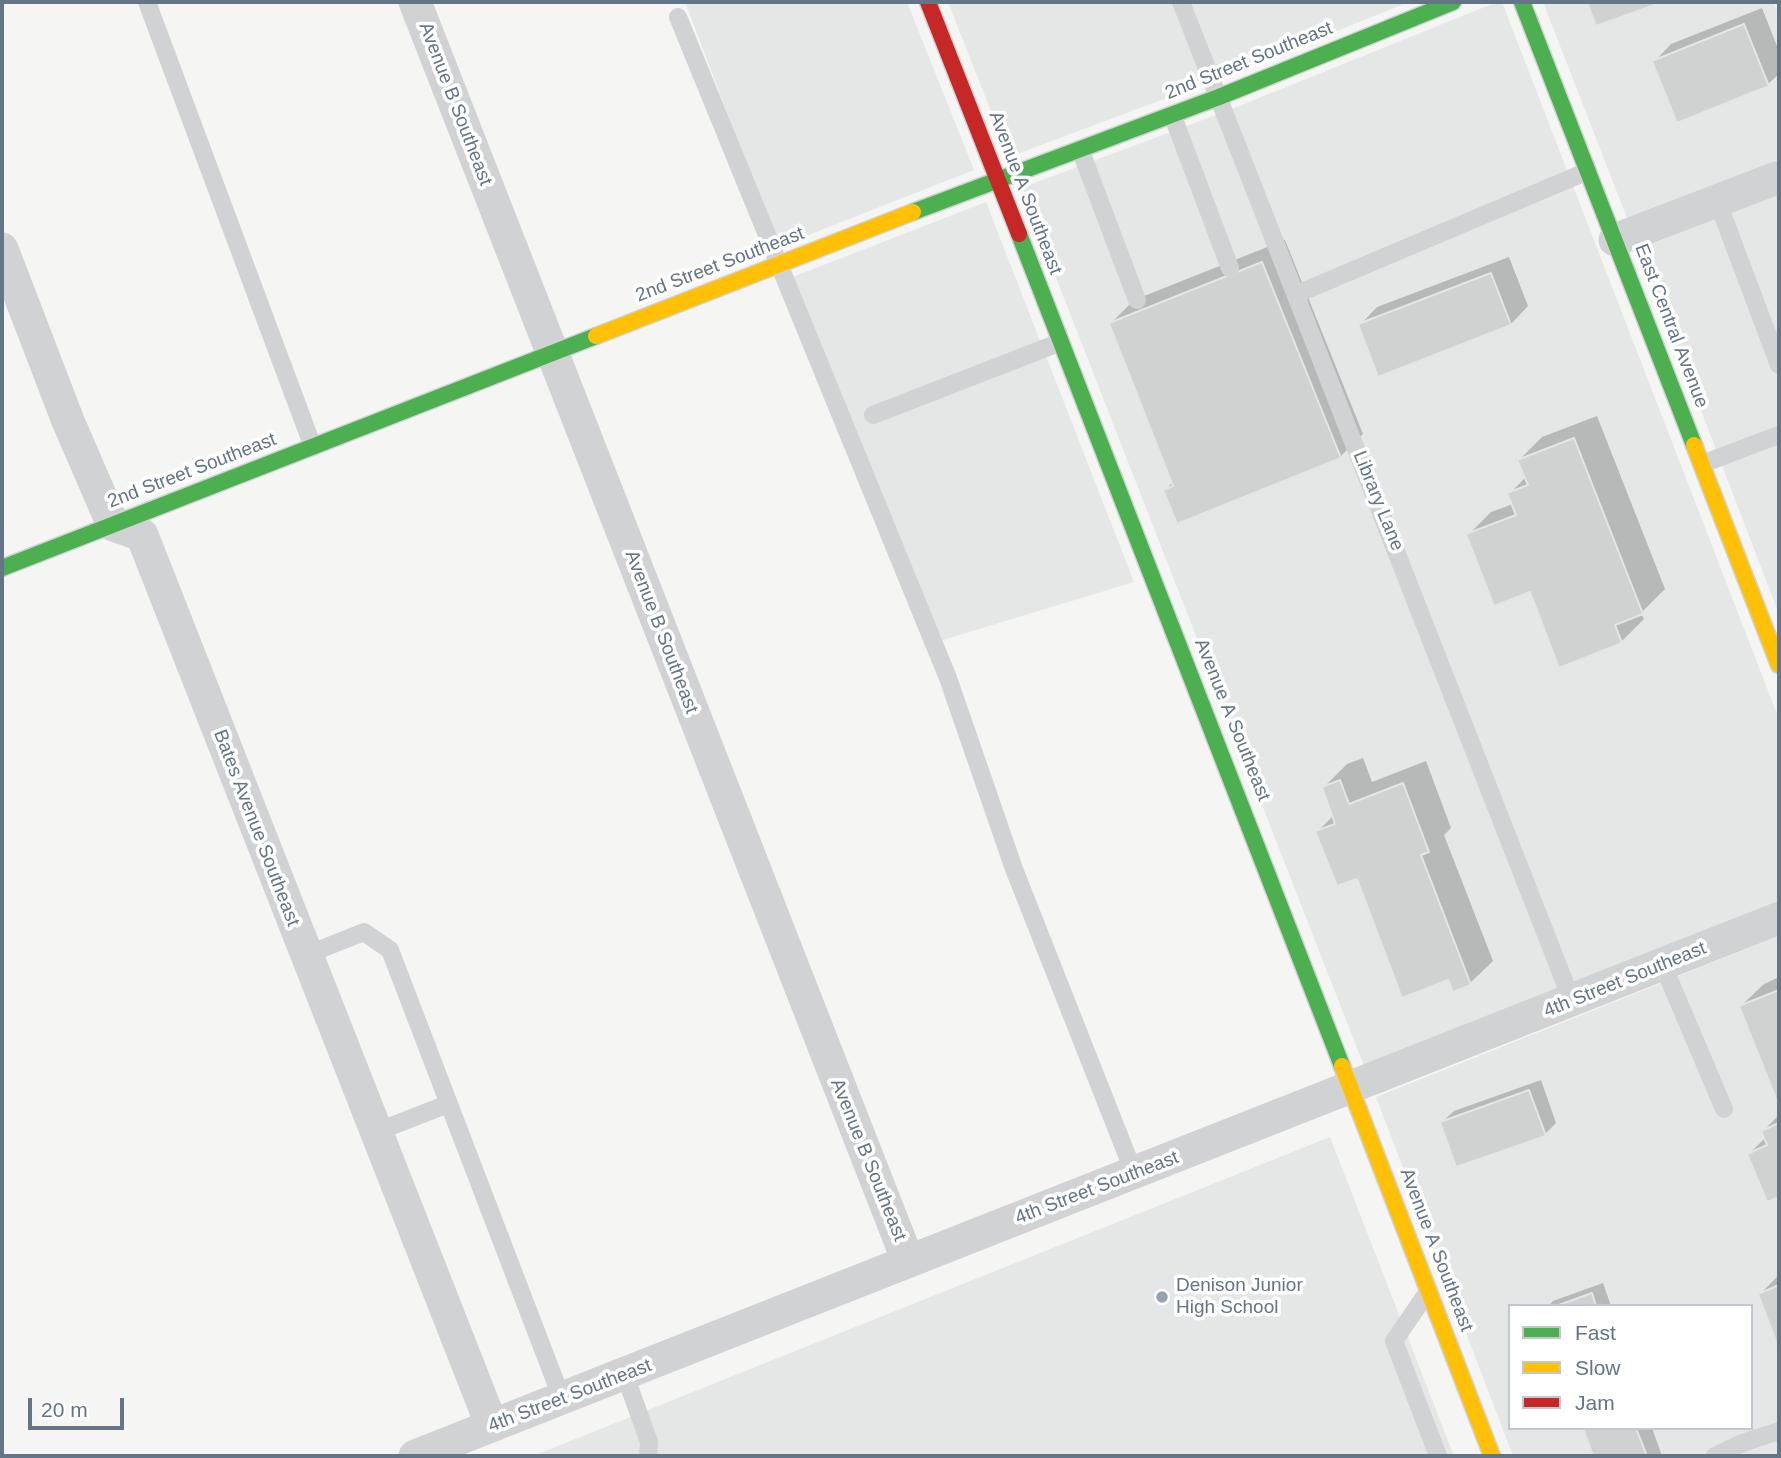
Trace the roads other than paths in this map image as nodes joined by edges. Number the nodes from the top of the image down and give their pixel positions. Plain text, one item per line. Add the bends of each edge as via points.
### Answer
1 (147, 2) edge
2 (415, 2) edge
3 (928, 2) edge
4 (1181, 2) edge
5 (1453, 2) edge
6 (1522, 2) edge
7 (678, 17) dead end
8 (1219, 97) junction
9 (1172, 114) junction
10 (1080, 149) junction
11 (1588, 171) junction
12 (1779, 177) edge
13 (998, 179) junction
14 (1717, 200) junction
15 (1615, 240) junction
16 (2, 249) edge
17 (778, 265) junction
18 (1230, 268) dead end
19 (1297, 294) junction
20 (1137, 300) dead end
21 (1061, 342) junction
22 (553, 354) junction
23 (1779, 365) edge
24 (873, 415) dead end
25 (1779, 435) edge
26 (313, 447) junction
27 (1702, 464) junction
28 (113, 524) junction
29 (2, 568) edge
30 (1779, 604) edge
31 (1759, 612) junction
32 (1779, 665) edge
33 (1779, 918) edge
34 (306, 955) junction
35 (1663, 965) junction
36 (1572, 1001) junction
37 (1353, 1088) junction
38 (448, 1104) junction
39 (1724, 1109) dead end
40 (376, 1132) junction
41 (1134, 1173) junction
42 (908, 1261) junction
43 (1429, 1290) junction
44 (625, 1375) junction
45 (562, 1399) junction
46 (492, 1426) junction
47 (1779, 1431) edge
48 (415, 1456) edge
49 (648, 1456) edge
50 (1438, 1456) edge
51 (1492, 1456) edge
52 (1715, 1456) edge

1 - 26 lane
2 - 22 street, Avenue B Southeast
3 - 13 street, Avenue A Southeast
4 - 8 lane, Library Lane
5 - 8 street, 2nd Street Southeast
6 - 11 street, East Central Avenue
7 - 17 lane
8 - 9 street, 2nd Street Southeast
8 - 19 lane, Library Lane
9 - 10 street, 2nd Street Southeast
9 - 18 lane
10 - 13 street, 2nd Street Southeast
10 - 20 lane
11 - 15 street, East Central Avenue
11 - 19 lane
12 - 14 street
13 - 17 street, 2nd Street Southeast
13 - 21 street, Avenue A Southeast
14 - 15 street
14 - 23 lane
15 - 27 street, East Central Avenue
16 - 28 street
17 - 22 street, 2nd Street Southeast
17 - 41 lane via 948,678 1005,846
19 - 36 lane, Library Lane
21 - 24 lane
21 - 37 street, Avenue A Southeast
22 - 26 street, 2nd Street Southeast
22 - 42 street, Avenue B Southeast
25 - 27 lane
26 - 28 street, 2nd Street Southeast
27 - 31 street, East Central Avenue
28 - 29 street, 2nd Street Southeast
28 - 34 street, Bates Avenue Southeast via 142,534
30 - 31 lane
31 - 32 street, East Central Avenue
33 - 35 street, 4th Street Southeast
34 - 38 lane via 364,932 390,950
34 - 40 street, Bates Avenue Southeast
35 - 36 street, 4th Street Southeast
35 - 39 lane
36 - 37 street, 4th Street Southeast
37 - 41 street, 4th Street Southeast
37 - 43 street, Avenue A Southeast
38 - 40 lane
38 - 45 lane
40 - 46 street, Bates Avenue Southeast
41 - 42 street, 4th Street Southeast
42 - 44 street, 4th Street Southeast
43 - 50 lane via 1394,1341
43 - 51 street, Avenue A Southeast
44 - 45 street, 4th Street Southeast
44 - 49 lane via 649,1442
45 - 46 street, 4th Street Southeast
46 - 48 street, 4th Street Southeast
47 - 52 lane

